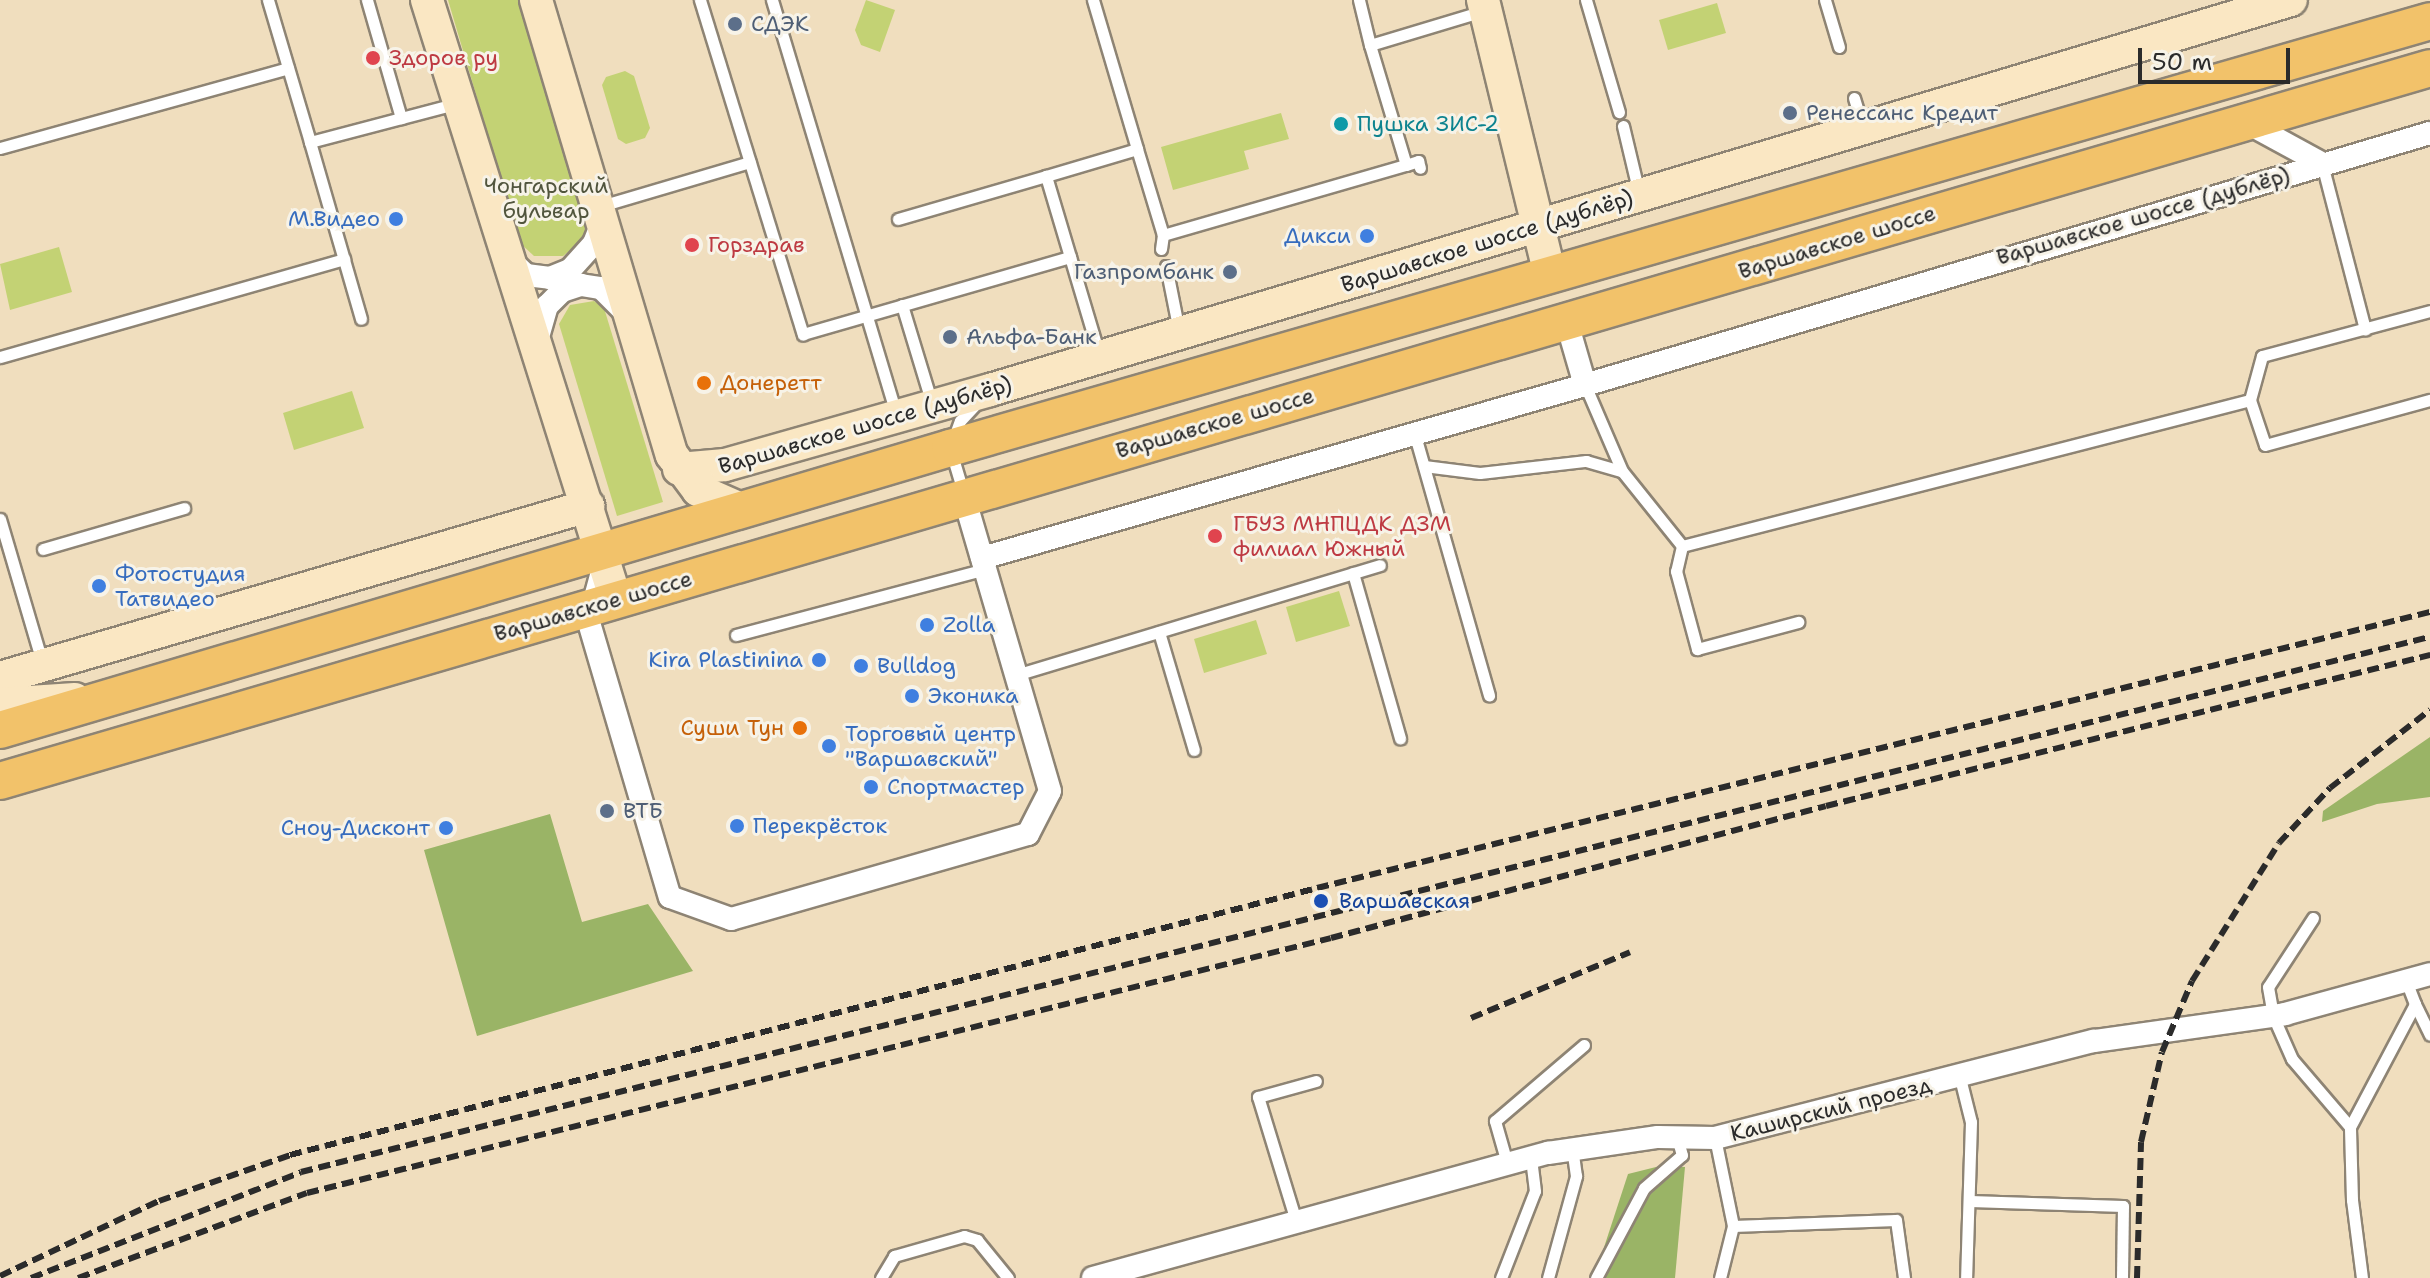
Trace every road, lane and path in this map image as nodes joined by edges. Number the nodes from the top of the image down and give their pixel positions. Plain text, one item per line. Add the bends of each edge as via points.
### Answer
1 (268, 0) edge
2 (367, 0) edge
3 (427, 0) edge
4 (536, 0) edge
5 (700, 0) edge
6 (772, 0) edge
7 (1093, 0) edge
8 (1359, 0) edge
9 (1586, 0) edge
10 (1825, 0) edge
11 (2291, 0) edge
12 (1484, 5) edge
13 (2430, 21) edge
14 (1370, 45) junction
15 (1839, 47) dead end
16 (288, 68) junction
17 (2430, 68) edge
18 (460, 102) junction
19 (1619, 112) dead end
20 (401, 118) junction
21 (2243, 121) junction
22 (1623, 126) dead end
23 (2430, 133) edge
24 (310, 142) junction
25 (0, 148) edge
26 (1137, 149) junction
27 (750, 162) junction
28 (2321, 163) junction
29 (1406, 165) junction
30 (1420, 168) dead end
31 (1046, 176) junction
32 (1639, 194) junction
33 (601, 214) junction
34 (898, 219) dead end
35 (1536, 225) junction
36 (1163, 235) junction
37 (1161, 249) dead end
38 (504, 251) junction
39 (1070, 257) junction
40 (344, 259) junction
41 (1166, 266) dead end
42 (1550, 274) junction
43 (902, 305) junction
44 (2430, 311) edge
45 (867, 315) junction
46 (629, 317) junction
47 (361, 319) dead end
48 (1567, 323) junction
49 (2365, 329) junction
50 (1180, 335) junction
51 (535, 348) junction
52 (0, 357) edge
53 (1100, 357) junction
54 (1585, 385) junction
55 (990, 390) junction
56 (2250, 400) junction
57 (2430, 400) edge
58 (933, 405) junction
59 (897, 415) junction
60 (1414, 431) junction
61 (950, 448) junction
62 (1424, 466) junction
63 (679, 469) junction
64 (1622, 471) junction
65 (964, 496) junction
66 (588, 506) junction
67 (184, 508) dead end
68 (743, 510) junction
69 (0, 519) edge
70 (1682, 546) junction
71 (43, 549) dead end
72 (602, 550) junction
73 (984, 563) junction
74 (1380, 565) dead end
75 (1353, 573) junction
76 (601, 605) junction
77 (1798, 622) dead end
78 (1159, 632) junction
79 (736, 635) dead end
80 (44, 665) junction
81 (1016, 675) junction
82 (0, 678) edge
83 (118, 695) junction
84 (1489, 696) dead end
85 (0, 704) edge
86 (0, 730) edge
87 (1400, 738) dead end
88 (1194, 750) dead end
89 (15, 777) edge
90 (0, 794) edge
91 (2313, 918) dead end
92 (2430, 974) edge
93 (2406, 980) junction
94 (2415, 1004) junction
95 (2273, 1016) junction
96 (2430, 1035) edge
97 (1584, 1045) dead end
98 (1960, 1078) junction
99 (1316, 1081) dead end
100 (2350, 1127) junction
101 (1677, 1136) junction
102 (1715, 1138) junction
103 (1572, 1149) junction
104 (1531, 1157) junction
105 (1507, 1163) junction
106 (1970, 1201) junction
107 (1296, 1221) junction
108 (1733, 1226) junction
109 (881, 1278) edge
110 (1008, 1278) edge
111 (1093, 1278) edge
112 (1501, 1278) edge
113 (1548, 1278) edge
114 (1596, 1278) edge
115 (1720, 1278) edge
116 (1904, 1278) edge
117 (1966, 1278) edge
118 (2122, 1278) edge
119 (2362, 1278) edge

1 - 16 lane
2 - 20 lane
3 - 18 street
4 - 33 street
5 - 27 lane
6 - 45 lane
7 - 26 lane
8 - 14 lane
9 - 19 lane
10 - 15 lane
11 - 32 street, Варшавское шоссе (дублёр) via 1859,112
12 - 14 lane
12 - 35 street
13 - 42 main road
14 - 29 lane
16 - 24 lane
16 - 25 lane
17 - 21 main road, Варшавское шоссе
18 - 20 lane
18 - 38 street
20 - 24 lane
21 - 28 street
21 - 48 main road, Варшавское шоссе
22 - 32 lane
23 - 28 street, Варшавское шоссе (дублёр)
24 - 40 lane
26 - 31 lane
26 - 36 lane
27 - 33 lane
27 - 45 lane via 803,334
28 - 49 lane
28 - 54 street, Варшавское шоссе (дублёр)
29 - 30 lane via 1418,161
29 - 36 lane
31 - 34 lane
31 - 39 lane
32 - 35 street, Варшавское шоссе (дублёр)
33 - 38 street via 582,259 550,278 526,275
33 - 46 street
35 - 42 street
35 - 50 street, Варшавское шоссе (дублёр)
36 - 37 lane
38 - 51 street
39 - 43 lane
39 - 53 lane
40 - 47 lane
40 - 52 lane
41 - 50 lane
42 - 61 main road
43 - 45 lane
43 - 58 lane
44 - 49 lane
45 - 59 lane
46 - 51 street via 618,299 601,288 581,285 562,291 547,306
46 - 63 street
48 - 54 street
48 - 65 main road, Варшавское шоссе
49 - 56 lane via 2262,356
50 - 53 street, Варшавское шоссе (дублёр)
51 - 66 street
53 - 55 street, Варшавское шоссе (дублёр)
54 - 60 street, Варшавское шоссе (дублёр)
54 - 64 lane
55 - 58 street, Варшавское шоссе (дублёр)
55 - 61 lane via 960,421
56 - 57 lane via 2265,445
56 - 70 lane
58 - 59 street, Варшавское шоссе (дублёр)
59 - 63 street, Варшавское шоссе (дублёр) via 725,465
60 - 62 lane
60 - 73 street, Варшавское шоссе (дублёр)
61 - 65 lane
61 - 68 main road
62 - 64 lane via 1480,473 1586,461
62 - 84 lane
63 - 68 street via 698,490
64 - 70 lane
65 - 73 street
65 - 76 main road, Варшавское шоссе
66 - 72 street
66 - 80 street
67 - 71 lane
68 - 72 main road
69 - 80 lane
70 - 77 lane via 1676,571 1697,649
72 - 76 street
72 - 83 main road
73 - 79 lane
73 - 81 street
74 - 75 lane
75 - 78 lane
75 - 87 lane
76 - 81 street via 670,897 731,919 1028,834 1050,791
76 - 89 main road, Варшавское шоссе
78 - 81 lane
78 - 88 lane
80 - 82 street
83 - 85 street
83 - 86 main road
89 - 90 street
91 - 95 lane via 2268,987
92 - 93 street, Каширский проезд
93 - 94 lane
93 - 95 street, Каширский проезд
94 - 96 lane
94 - 100 lane
95 - 98 street, Каширский проезд via 2094,1041
95 - 100 lane via 2292,1059
97 - 105 lane via 1495,1121
98 - 102 street, Каширский проезд
98 - 106 lane via 1971,1122
99 - 107 lane via 1258,1097
100 - 119 lane
101 - 102 street, Каширский проезд
101 - 103 street, Каширский проезд
101 - 114 lane via 1682,1155 1644,1188
102 - 108 lane
103 - 104 street, Каширский проезд
103 - 113 lane via 1576,1176
104 - 105 street, Каширский проезд
104 - 112 lane via 1535,1191
105 - 107 street, Каширский проезд
106 - 117 lane
106 - 118 lane via 2123,1206
107 - 111 street, Каширский проезд
108 - 115 lane
108 - 116 lane via 1896,1220
109 - 110 lane via 894,1256 964,1236 977,1240

